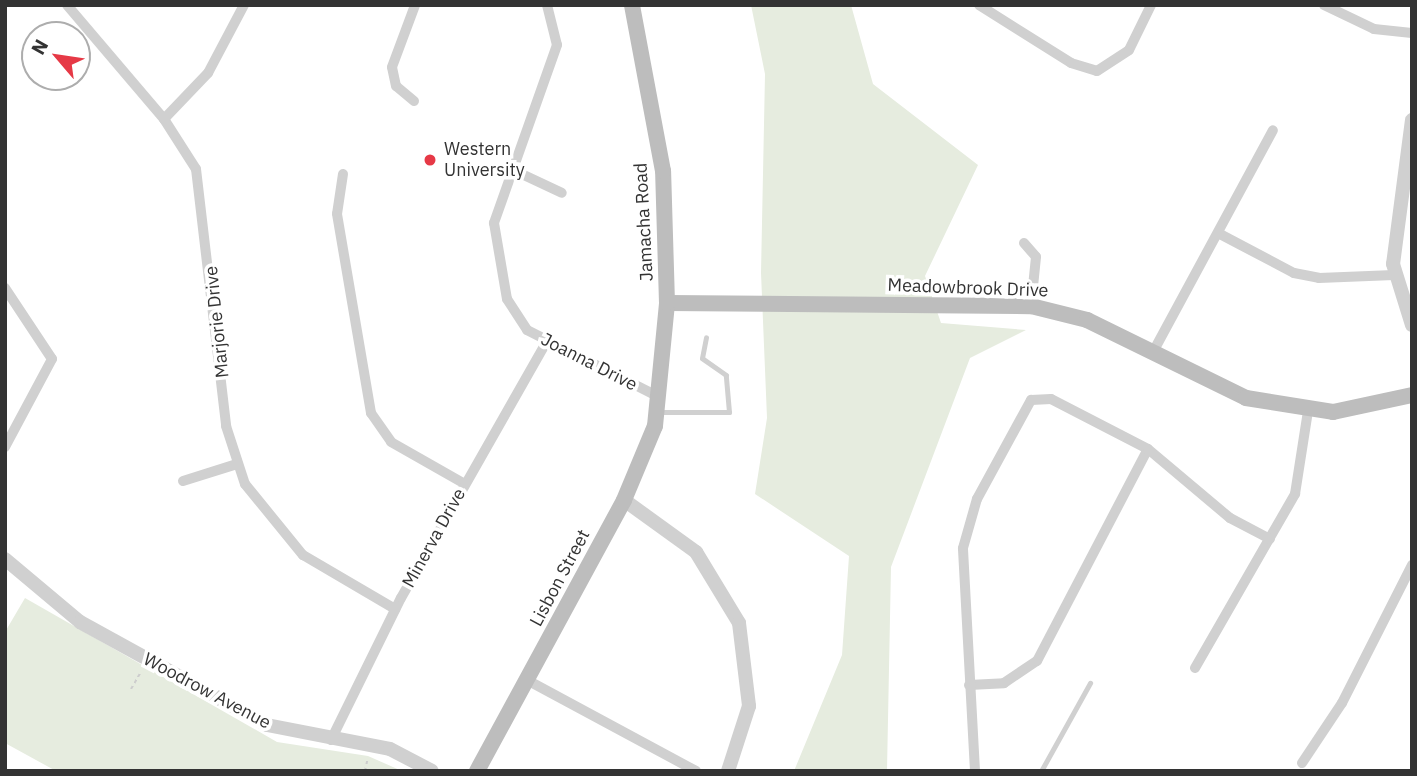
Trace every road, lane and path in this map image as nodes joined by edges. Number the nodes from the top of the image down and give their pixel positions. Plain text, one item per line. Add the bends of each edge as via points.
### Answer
1 (67, 5) edge
2 (244, 5) edge
3 (415, 5) edge
4 (547, 5) edge
5 (632, 5) edge
6 (979, 5) edge
7 (1151, 5) edge
8 (1324, 5) edge
9 (1412, 33) edge
10 (414, 101) dead end
11 (164, 119) junction
12 (1412, 120) edge
13 (1273, 130) dead end
14 (511, 169) junction
15 (343, 174) dead end
16 (562, 193) dead end
17 (1218, 233) junction
18 (1024, 243) dead end
19 (1394, 275) junction
20 (5, 288) edge
21 (667, 303) junction
22 (1031, 306) junction
23 (1412, 325) edge
24 (706, 337) dead end
25 (547, 341) junction
26 (1153, 352) junction
27 (1412, 395) edge
28 (658, 405) junction
29 (1308, 411) junction
30 (5, 447) edge
31 (1148, 449) junction
32 (237, 464) junction
33 (183, 481) dead end
34 (465, 484) junction
35 (624, 500) junction
36 (1270, 539) junction
37 (5, 559) edge
38 (1412, 565) edge
39 (395, 609) junction
40 (143, 668) dead end
41 (1195, 668) dead end
42 (527, 680) junction
43 (1090, 683) dead end
44 (969, 685) junction
45 (131, 690) dead end
46 (331, 740) junction
47 (368, 757) dead end
48 (1302, 763) dead end
49 (365, 771) edge
50 (432, 771) edge
51 (477, 771) edge
52 (696, 771) edge
53 (728, 771) edge
54 (975, 771) edge
55 (1041, 771) edge

1 - 11 street, Marjorie Drive
2 - 11 street via 208,73
3 - 10 street via 392,67 396,86
4 - 14 street, Joanna Drive via 557,45
5 - 21 main road, Jamacha Road via 663,171
6 - 7 street via 1084,69 1115,64 1129,50
8 - 9 street via 1374,29
11 - 32 street, Marjorie Drive via 188,152 204,199 226,426
12 - 19 street
13 - 17 street
14 - 16 street
14 - 25 street, Joanna Drive via 494,223 505,291 517,319
15 - 34 street via 337,214 371,413 391,442
17 - 19 street via 1294,273
17 - 26 street
18 - 22 street via 1036,257
19 - 23 street
20 - 30 street via 51,359
21 - 22 main road, Meadowbrook Drive
21 - 28 main road, Jamacha Road
22 - 26 main road, Meadowbrook Drive via 1087,320
24 - 28 lane via 702,358 726,375 729,412
25 - 28 street, Joanna Drive
25 - 34 street, Minerva Drive
26 - 29 main road, Meadowbrook Drive via 1246,398
27 - 29 main road, Meadowbrook Drive via 1382,405
28 - 35 main road, Lisbon Street
29 - 36 street via 1295,494
31 - 36 street via 1230,518
31 - 44 street via 1037,661 1003,683
31 - 44 street via 1038,396 1024,407 965,536
32 - 33 street
32 - 39 street, Marjorie Drive via 259,506 303,555
34 - 39 street, Minerva Drive
35 - 42 main road, Lisbon Street
35 - 53 street via 696,552 739,622 749,706
36 - 41 street
37 - 46 street, Woodrow Avenue via 72,617 267,725
38 - 48 street via 1342,703
39 - 46 street, Minerva Drive
40 - 45 path
42 - 51 main road, Lisbon Street
42 - 52 street
43 - 55 lane
44 - 54 street
46 - 50 street, Woodrow Avenue via 390,749
47 - 49 path

